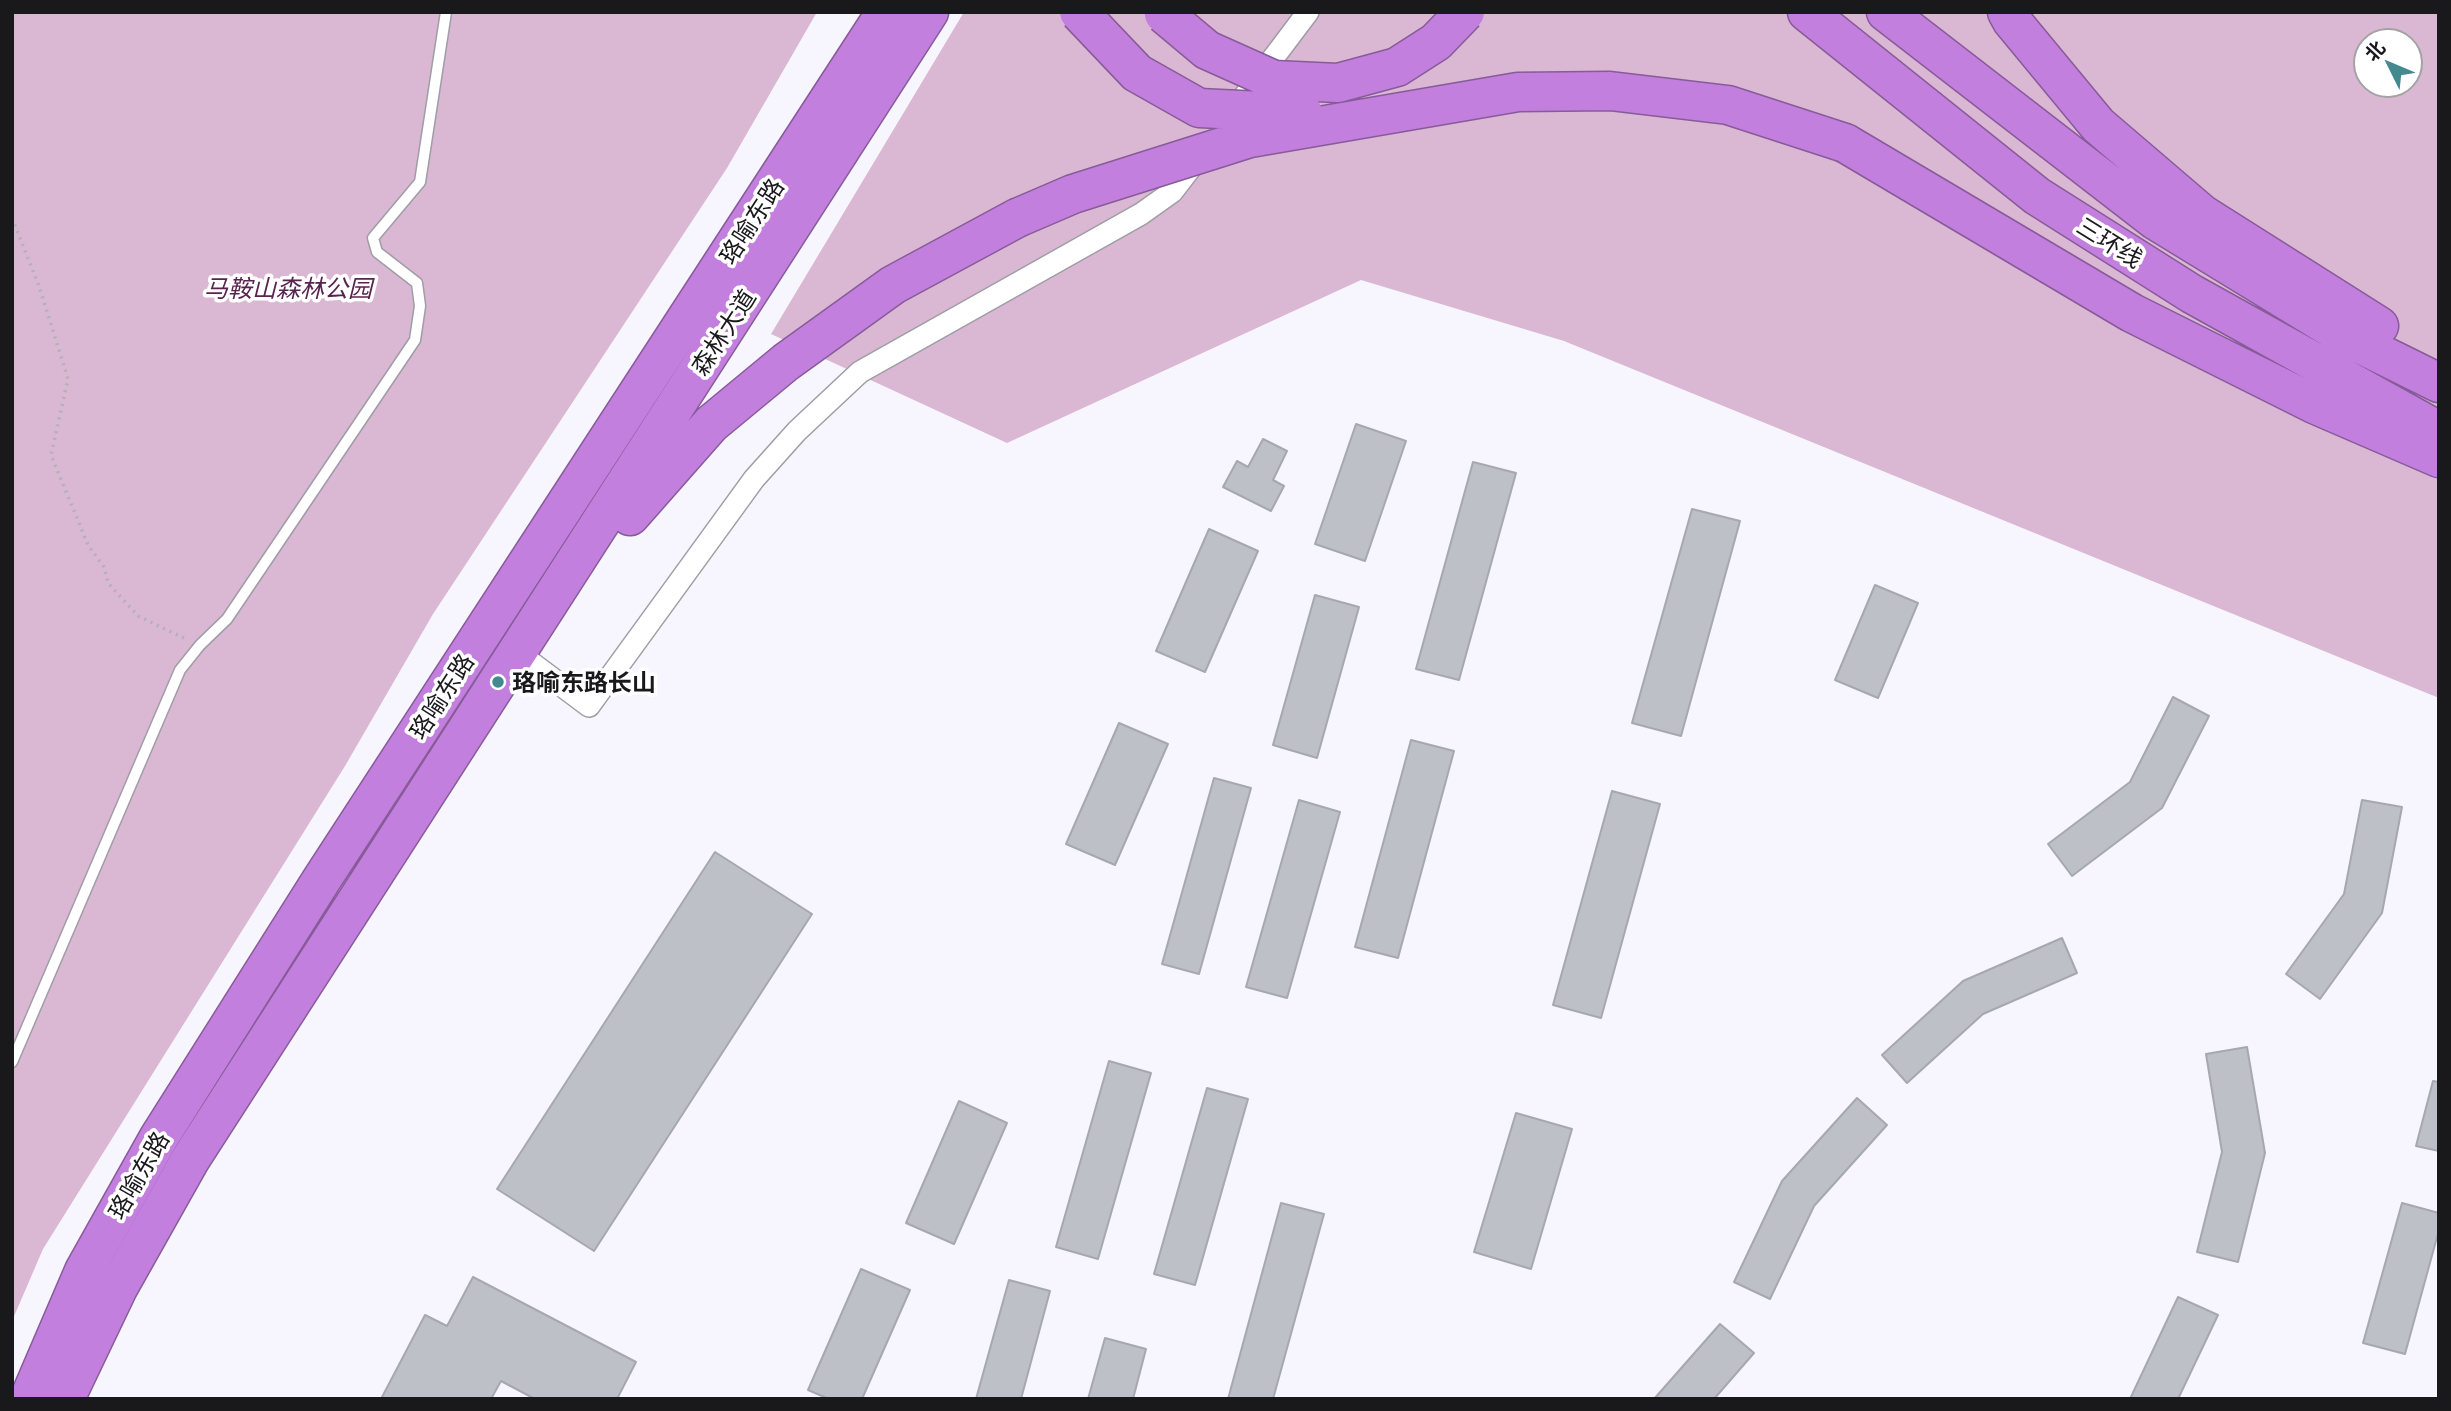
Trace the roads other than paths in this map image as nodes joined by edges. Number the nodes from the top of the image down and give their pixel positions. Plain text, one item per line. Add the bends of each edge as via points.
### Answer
1 (446, 12) edge
2 (929, 12) edge
3 (1079, 12) edge
4 (1308, 12) edge
5 (1465, 12) edge
6 (1807, 12) edge
7 (1886, 12) edge
8 (2007, 12) edge
9 (1163, 13) edge
10 (874, 19) edge
11 (1518, 92) junction
12 (2439, 364) edge
13 (2439, 383) edge
14 (2439, 431) edge
15 (2439, 458) edge
16 (517, 652) junction
17 (464, 661) junction
18 (12, 1062) edge
19 (29, 1399) edge
20 (65, 1399) edge

1 - 18 lane via 420,182 373,238 377,252 417,283 420,306 415,340 227,619 180,670
2 - 16 highway, 森林大道
3 - 11 highway, bridge via 1137,73 1199,108 1306,113
4 - 16 street via 1172,192 1142,214 860,372 797,431 754,479 589,706
5 - 9 highway, bridge via 1436,42 1398,67 1338,83 1274,80 1207,50
6 - 14 highway, 三环线 via 2038,196 2192,294
7 - 13 highway, 三环线 via 2155,220 2348,338
8 - 12 highway via 2098,125 2202,214
10 - 17 highway, 珞喻东路 via 612,437
10 - 17 highway via 718,225 513,548
11 - 15 highway, bridge via 1610,91 1728,105 1845,143 2132,313 2314,404
11 - 16 highway, bridge via 1250,138 1073,194 1017,218 893,285 786,362 711,424
16 - 20 highway, 珞喻东路 via 190,1160 117,1288
17 - 19 highway, 珞喻东路 via 158,1139 84,1271

